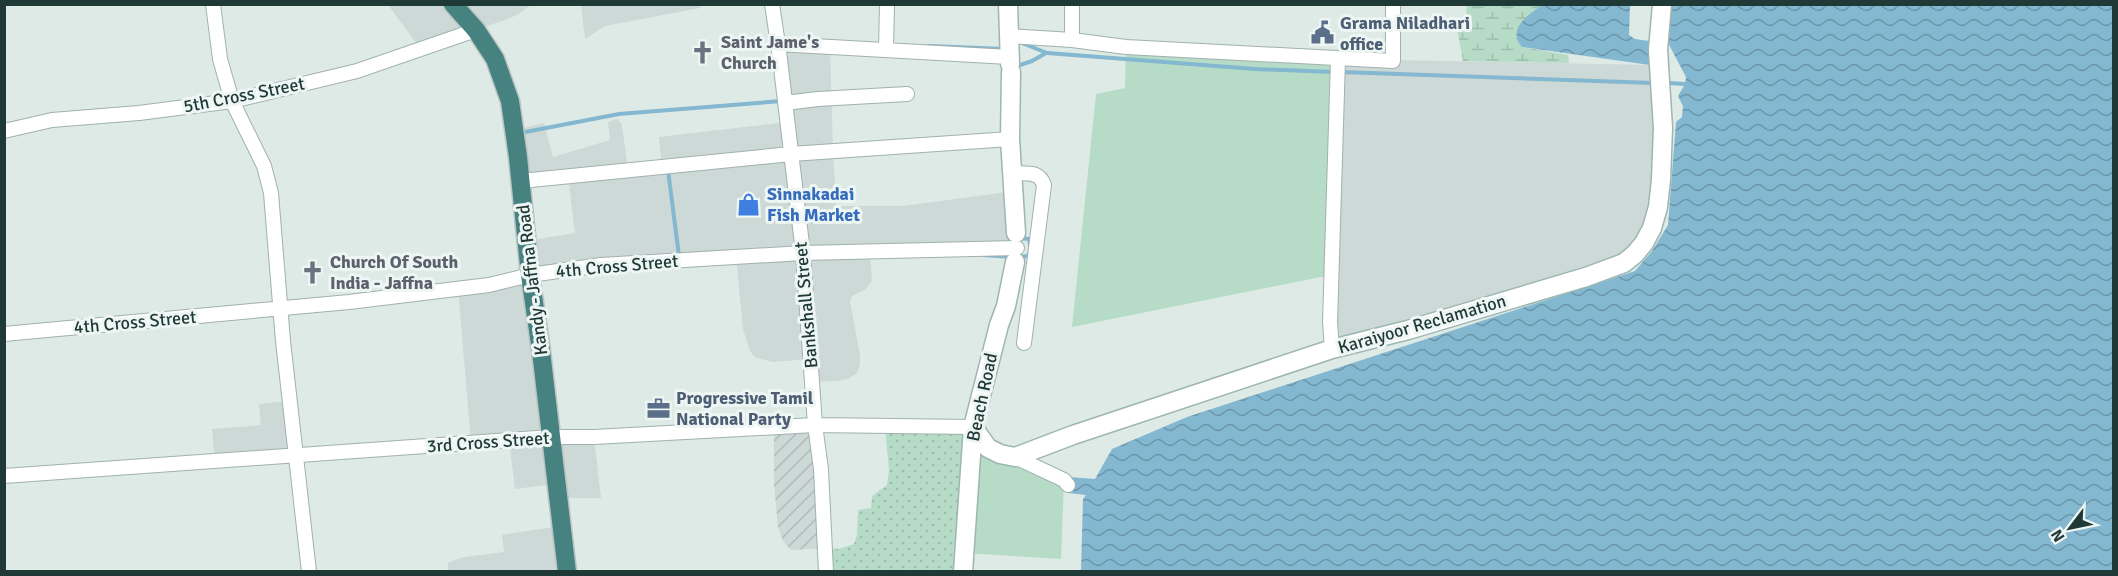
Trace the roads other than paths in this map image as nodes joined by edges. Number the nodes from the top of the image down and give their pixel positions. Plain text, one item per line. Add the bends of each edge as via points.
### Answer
1 (213, 4) edge
2 (453, 4) edge
3 (772, 4) edge
4 (887, 4) edge
5 (1008, 4) edge
6 (1072, 4) edge
7 (1393, 4) edge
8 (1662, 4) edge
9 (476, 30) junction
10 (1009, 36) junction
11 (1072, 40) junction
12 (778, 44) junction
13 (886, 49) junction
14 (1338, 59) junction
15 (1010, 64) junction
16 (907, 94) dead end
17 (232, 101) junction
18 (785, 103) junction
19 (4, 131) edge
20 (1010, 139) junction
21 (791, 154) junction
22 (1012, 173) junction
23 (521, 181) junction
24 (1016, 245) junction
25 (803, 253) junction
26 (530, 275) junction
27 (281, 309) junction
28 (4, 334) edge
29 (1024, 343) dead end
30 (1332, 349) junction
31 (815, 425) junction
32 (973, 427) junction
33 (550, 437) junction
34 (295, 455) junction
35 (1015, 457) junction
36 (4, 476) edge
37 (1068, 485) dead end
38 (309, 572) edge
39 (567, 572) edge
40 (826, 572) edge
41 (963, 572) edge

1 - 17 street via 220,59
2 - 9 highway, Kandy - Jaffna Road
3 - 12 street, Bankshall Street
4 - 13 street
5 - 10 main road, Beach Road
6 - 11 street
7 - 14 street via 1393,61
8 - 30 main road, Karaiyoor Reclamation via 1658,51 1662,90 1661,180 1652,228 1635,254 1624,263 1586,277
9 - 17 street, 5th Cross Street via 357,71
9 - 23 highway, Kandy - Jaffna Road via 495,59 506,86
10 - 11 street
10 - 15 main road, Beach Road
11 - 14 street via 1126,47
12 - 13 street
12 - 18 street, Bankshall Street
13 - 15 street
14 - 30 street
15 - 20 main road, Beach Road
16 - 18 street
17 - 19 street, 5th Cross Street via 52,120
17 - 27 street via 264,166 271,193
18 - 21 street, Bankshall Street
20 - 21 street
20 - 22 main road, Beach Road
21 - 23 street
21 - 25 street, Bankshall Street
22 - 24 main road, Beach Road
22 - 29 street via 1036,174 1044,185
23 - 26 highway, Kandy - Jaffna Road
24 - 25 street, 4th Cross Street
24 - 32 main road, Beach Road via 1005,306
25 - 26 street, 4th Cross Street via 601,265
25 - 31 street, Bankshall Street
26 - 27 street, 4th Cross Street via 489,285
26 - 33 highway, Kandy - Jaffna Road
27 - 28 street, 4th Cross Street
27 - 34 street
30 - 35 main road, Karaiyoor Reclamation
31 - 32 street, 3rd Cross Street
31 - 33 street, 3rd Cross Street
31 - 40 street, Bankshall Street
32 - 35 main road via 988,448
32 - 41 main road, Beach Road
33 - 34 street, 3rd Cross Street
33 - 39 highway, Kandy - Jaffna Road
34 - 36 street, 3rd Cross Street
34 - 38 street
35 - 37 street

